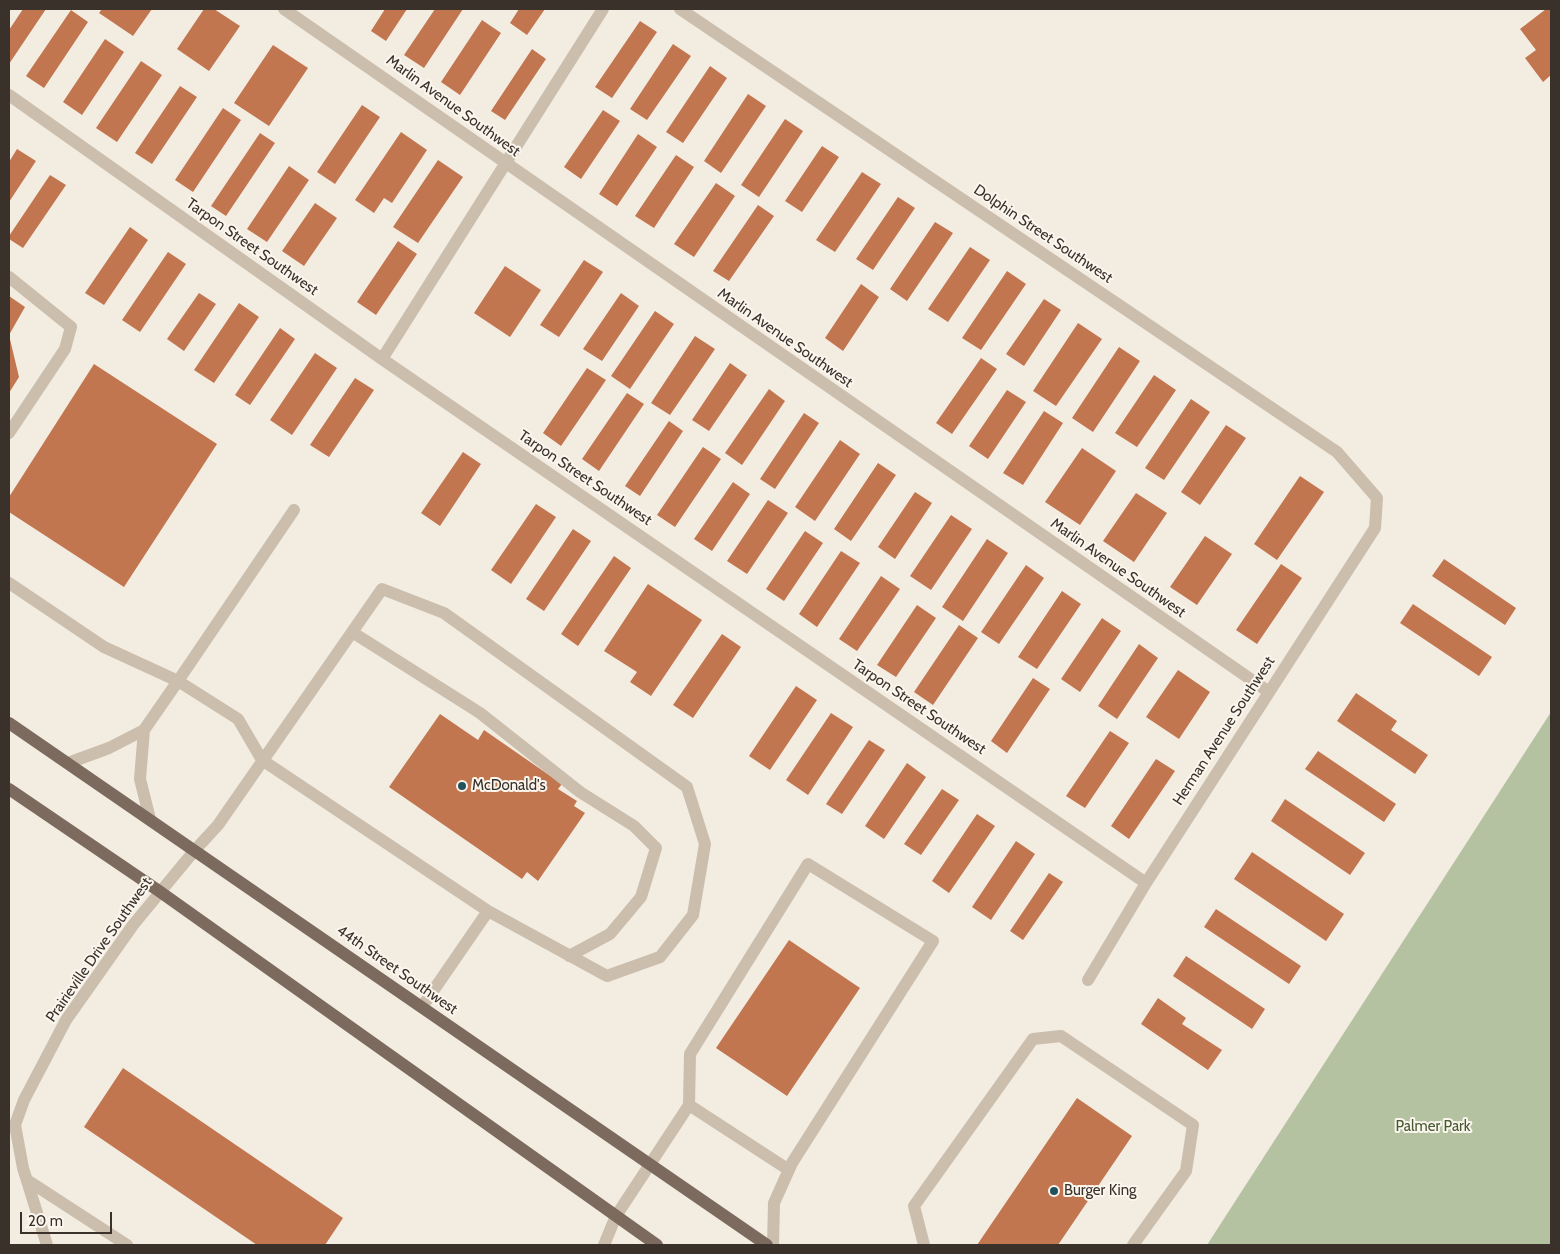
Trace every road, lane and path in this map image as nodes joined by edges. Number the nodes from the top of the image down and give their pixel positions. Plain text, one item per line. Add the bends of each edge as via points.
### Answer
1 (284, 9) edge
2 (603, 9) edge
3 (680, 9) edge
4 (9, 95) edge
5 (504, 163) junction
6 (9, 277) edge
7 (382, 358) junction
8 (9, 433) edge
9 (1377, 498) joint
10 (294, 510) dead end
11 (9, 583) edge
12 (352, 632) junction
13 (178, 681) junction
14 (1269, 692) junction
15 (9, 723) edge
16 (144, 730) junction
17 (262, 760) junction
18 (68, 763) junction
19 (9, 789) edge
20 (150, 819) junction
21 (194, 850) junction
22 (1146, 883) junction
23 (160, 891) junction
24 (488, 911) junction
25 (569, 956) junction
26 (1088, 980) dead end
27 (422, 1007) junction
28 (689, 1106) junction
29 (650, 1165) junction
30 (789, 1170) junction
31 (27, 1180) junction
32 (616, 1216) junction
33 (47, 1245) edge
34 (127, 1245) edge
35 (604, 1245) edge
36 (657, 1245) edge
37 (767, 1245) edge
38 (773, 1245) edge
39 (924, 1245) edge
40 (1133, 1245) edge

1 - 5 street, Marlin Avenue Southwest
2 - 5 street
3 - 9 street, Dolphin Street Southwest via 1337,452
4 - 7 street, Tarpon Street Southwest
5 - 7 street
5 - 14 street, Marlin Avenue Southwest
6 - 8 street via 71,327 65,348
7 - 22 street, Tarpon Street Southwest
9 - 14 street, Herman Avenue Southwest via 1375,528
10 - 13 street
11 - 13 street via 104,647
12 - 17 street, Prairieville Drive Southwest
12 - 25 street via 480,713 580,792 634,826 656,848 641,897 610,934
12 - 25 street, Prairieville Drive Southwest via 382,589 444,614 687,787 705,844 693,915 660,957 607,976
13 - 16 street
13 - 17 street via 238,719
14 - 22 street, Herman Avenue Southwest
15 - 18 main road, 44th Street Southwest
16 - 18 street via 109,748
16 - 20 street via 140,779
17 - 21 street, Prairieville Drive Southwest via 218,825
17 - 24 street
18 - 20 main road, 44th Street Southwest
19 - 23 main road
20 - 21 main road, 44th Street Southwest
21 - 23 street, Prairieville Drive Southwest
21 - 27 main road, 44th Street Southwest
22 - 26 street, Herman Avenue Southwest
23 - 31 street, Prairieville Drive Southwest via 66,1020 24,1100 15,1125
23 - 32 main road
24 - 25 street
24 - 27 street
27 - 29 main road, 44th Street Southwest
28 - 29 street
28 - 30 street
28 - 30 street via 690,1054 808,864 933,941
29 - 32 street
29 - 37 main road, 44th Street Southwest
30 - 38 street via 774,1203
31 - 33 street, Prairieville Drive Southwest
31 - 34 street
32 - 35 street
32 - 36 main road
39 - 40 street via 914,1206 1033,1039 1061,1036 1193,1125 1186,1172

